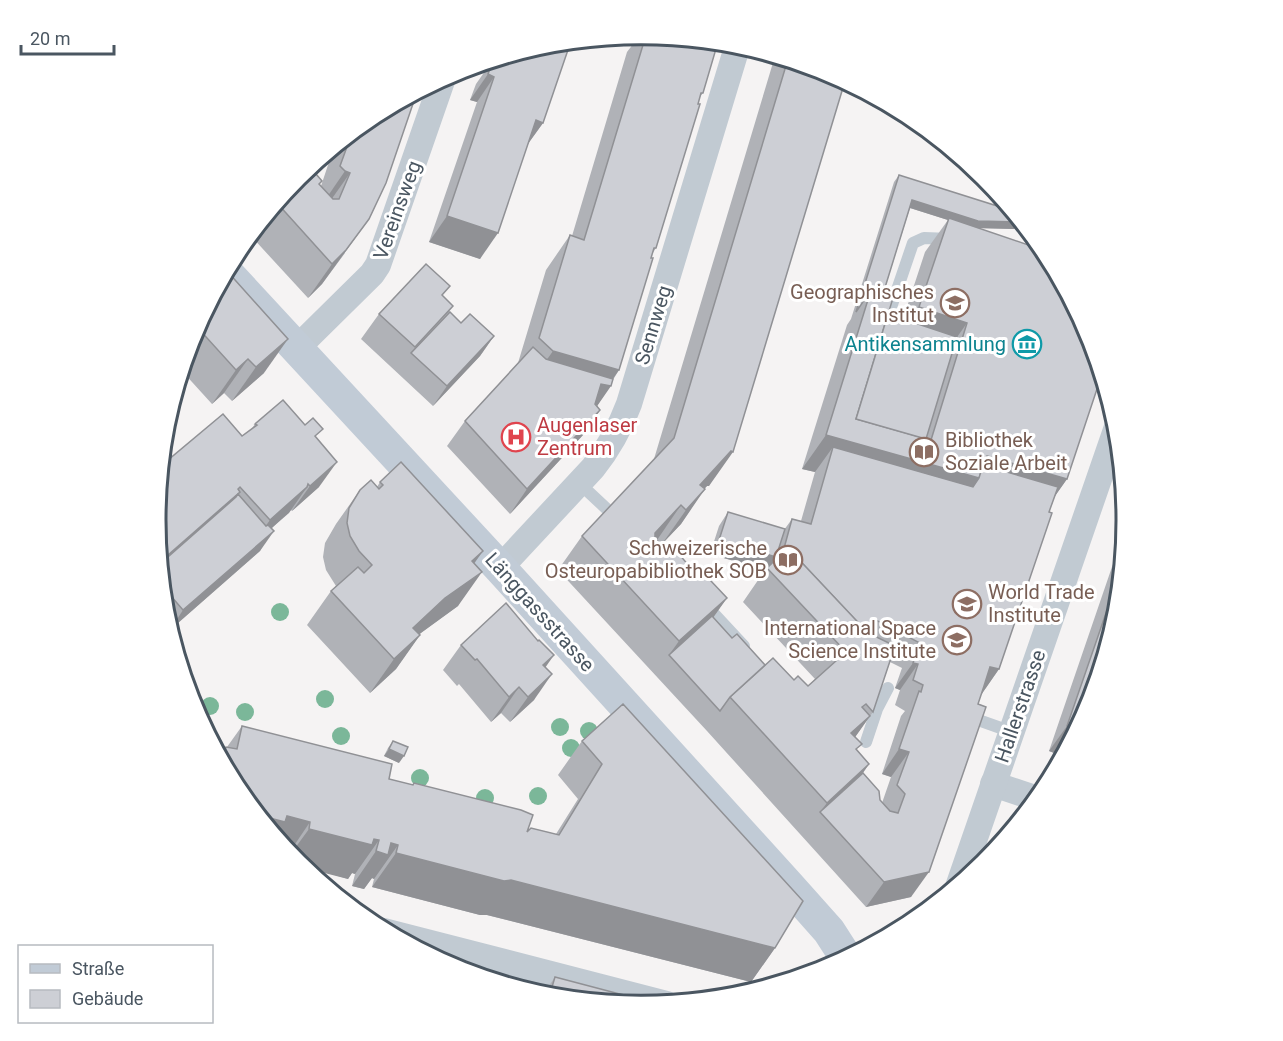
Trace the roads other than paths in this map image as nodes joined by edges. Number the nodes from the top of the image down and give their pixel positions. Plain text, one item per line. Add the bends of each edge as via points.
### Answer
1 (735, 54) edge
2 (439, 91) edge
3 (968, 240) edge
4 (232, 279) edge
5 (881, 336) edge
6 (297, 348) junction
7 (1111, 446) edge
8 (579, 483) junction
9 (611, 513) edge
10 (500, 568) junction
11 (699, 597) edge
12 (756, 658) edge
13 (888, 688) edge
14 (966, 716) edge
15 (1012, 732) junction
16 (866, 742) edge
17 (993, 784) junction
18 (1029, 796) edge
19 (963, 870) edge
20 (418, 940) edge
21 (842, 951) edge
22 (635, 996) edge

1 - 8 street, Sennweg via 629,404 612,441
2 - 6 street, Vereinsweg via 378,265
3 - 5 lane via 929,237 913,243
4 - 6 main road, Länggassstrasse
6 - 10 main road, Länggassstrasse
7 - 15 street, Hallerstrasse
8 - 9 lane
8 - 10 street, Sennweg
10 - 21 main road, Länggassstrasse via 789,886
11 - 12 lane
13 - 16 lane
14 - 15 lane
15 - 17 street, Hallerstrasse
17 - 18 street
17 - 19 street, Hallerstrasse
20 - 22 street

